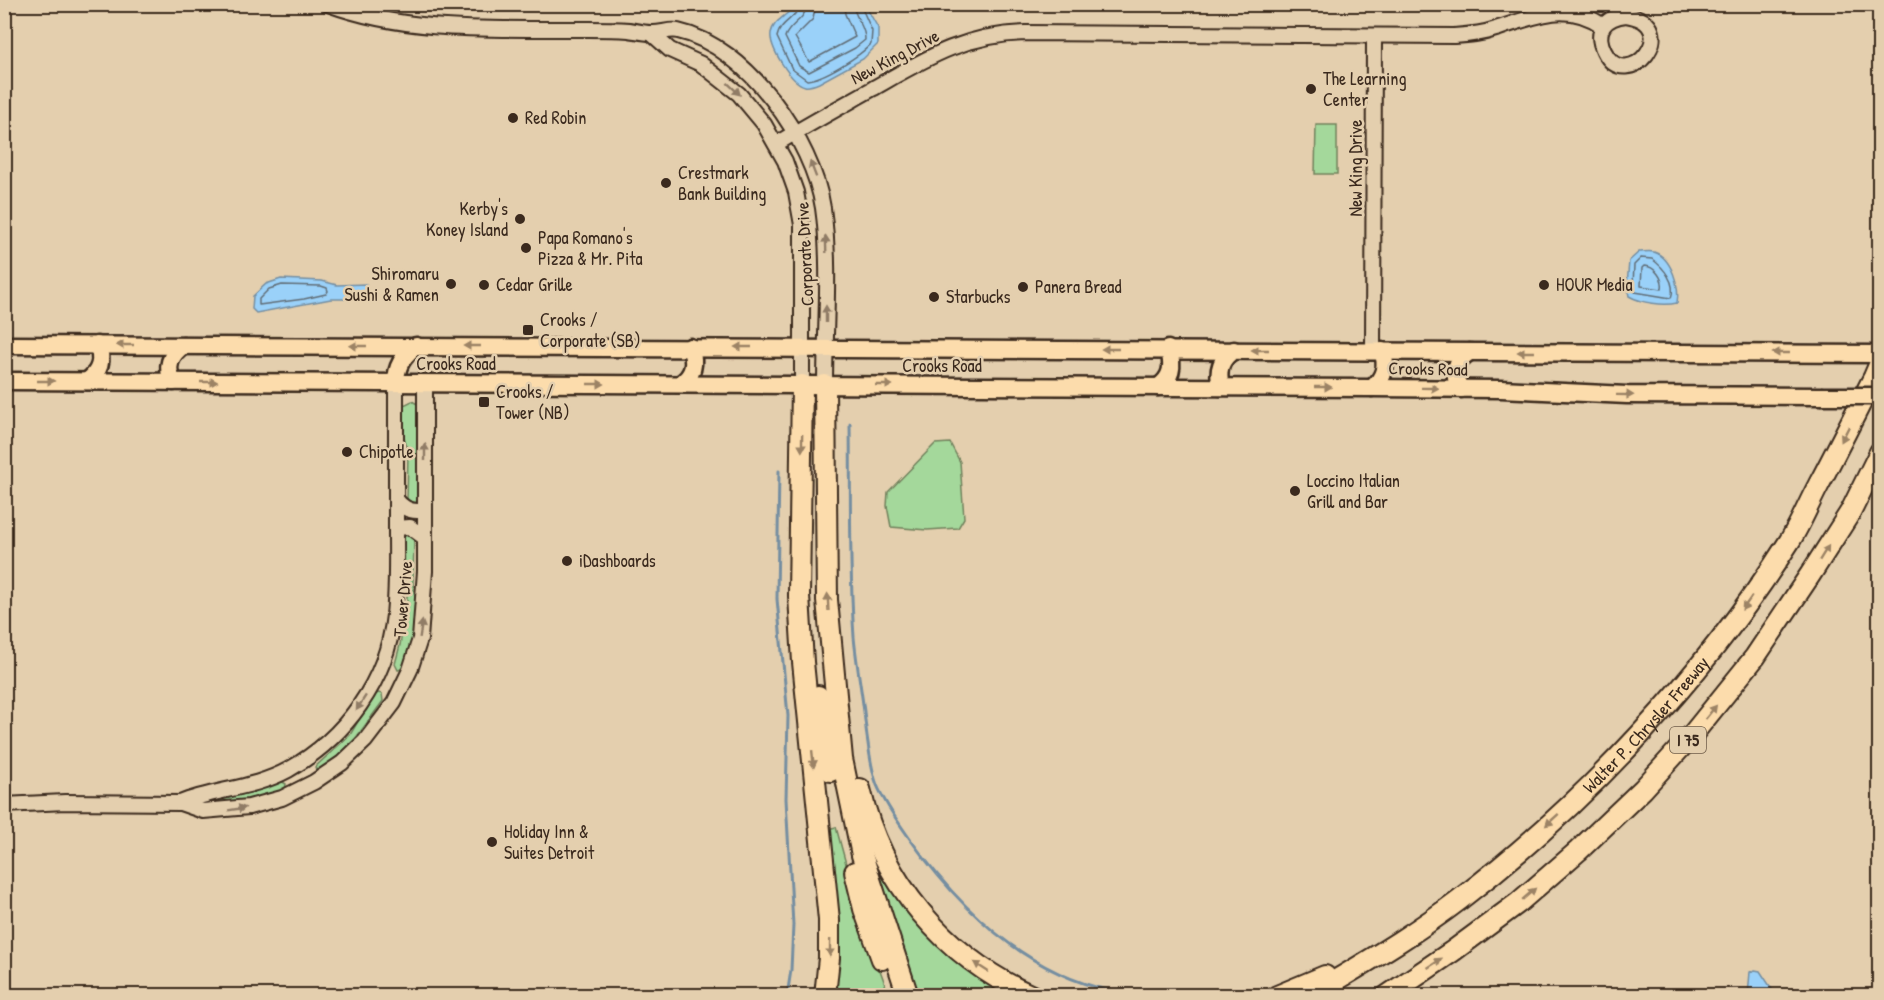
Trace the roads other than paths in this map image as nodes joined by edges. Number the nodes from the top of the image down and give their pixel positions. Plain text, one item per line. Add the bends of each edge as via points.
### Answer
1 (328, 4) edge
2 (1603, 26) dead end
3 (651, 33) junction
4 (1374, 36) junction
5 (724, 54) junction
6 (712, 72) junction
7 (795, 132) junction
8 (776, 144) junction
9 (4, 345) edge
10 (97, 345) junction
11 (183, 346) junction
12 (416, 346) junction
13 (690, 347) junction
14 (801, 348) junction
15 (825, 348) junction
16 (1168, 350) junction
17 (1234, 350) junction
18 (1378, 351) junction
19 (1470, 352) junction
20 (1880, 354) edge
21 (1880, 363) edge
22 (4, 381) edge
23 (87, 381) junction
24 (173, 382) junction
25 (396, 383) junction
26 (425, 383) junction
27 (680, 384) junction
28 (802, 385) junction
29 (825, 385) junction
30 (1158, 387) junction
31 (1221, 387) junction
32 (1372, 388) junction
33 (1461, 388) junction
34 (1880, 396) edge
35 (1880, 452) edge
36 (396, 499) junction
37 (425, 510) junction
38 (396, 528) junction
39 (425, 538) junction
40 (799, 596) junction
41 (832, 661) junction
42 (180, 803) junction
43 (4, 805) edge
44 (1385, 951) junction
45 (825, 996) edge
46 (897, 996) edge
47 (908, 996) edge
48 (1032, 996) edge
49 (1277, 996) edge
50 (1311, 996) edge
51 (1387, 996) edge

1 - 3 street, Corporate Drive via 370,17 426,27
2 - 4 street via 1582,14 1557,10 1476,34
3 - 5 street, Corporate Drive via 676,30
3 - 6 street, Corporate Drive via 670,50
4 - 7 street, New King Drive via 984,36 926,58
4 - 18 street, New King Drive
5 - 6 street
5 - 7 street, Corporate Drive via 762,87
6 -> 8 street, Corporate Drive via 745,100
7 - 8 street, New King Drive
15 -> 7 street, Corporate Drive via 823,208 815,175
8 - 14 street, Corporate Drive via 791,177 802,225
9 - 10 main road, Crooks Road
11 -> 10 main road, Crooks Road
10 - 23 main road via 101,361 97,372
12 -> 11 main road, Crooks Road
11 - 24 main road via 170,363
13 -> 12 main road, Crooks Road
12 - 25 main road via 401,361
14 -> 13 main road, Crooks Road
13 - 27 main road via 693,368 689,378
14 - 15 main road, Crooks Road
14 - 28 street, Corporate Drive
16 -> 15 main road, Crooks Road
15 - 29 street, Corporate Drive
16 - 17 main road, Crooks Road
16 - 30 main road via 1170,374
18 -> 17 main road, Crooks Road
17 - 31 main road via 1221,365
18 - 19 main road, Crooks Road
18 - 32 main road via 1385,357 1384,370
20 -> 19 main road, Crooks Road
19 - 33 main road via 1459,360 1455,372
21 -> 44 highway, Walter P. Chrysler Freeway / I 75 via 1790,541 1726,633 1658,715 1595,781 1501,866
22 -> 23 main road, Crooks Road
23 - 24 main road, Crooks Road
24 -> 25 main road, Crooks Road
25 - 26 main road, Crooks Road
25 - 36 street, Tower Drive
26 -> 27 main road, Crooks Road
37 -> 26 street, Tower Drive
27 - 28 main road, Crooks Road
28 - 29 main road, Crooks Road
28 -> 40 highway
29 -> 30 main road, Crooks Road
41 -> 29 highway via 827,591
30 - 31 main road, Crooks Road
31 -> 32 main road, Crooks Road
32 -> 33 main road, Crooks Road
33 -> 34 main road, Crooks Road, bridge via 1627,395
51 -> 35 highway, I 75 via 1518,903 1643,789 1692,735 1755,657 1810,575 1851,511
36 - 37 street via 408,510
36 - 38 street, Tower Drive
37 - 39 street, Tower Drive
38 - 39 street via 410,527
38 -> 42 street, Tower Drive via 394,615 388,644 371,686 349,721 312,754 273,777
42 -> 39 street, Tower Drive via 203,811 265,803 314,782 365,741 394,703 416,654 424,609
40 -> 45 highway via 829,920
40 - 46 highway via 830,767 864,909
41 - 47 highway via 842,759 862,855
48 -> 41 highway via 983,969 954,946 921,913 891,870 862,798
42 - 43 street, Tower Drive
44 - 49 highway
44 - 50 highway, Walter P. Chrysler Freeway / I 75

